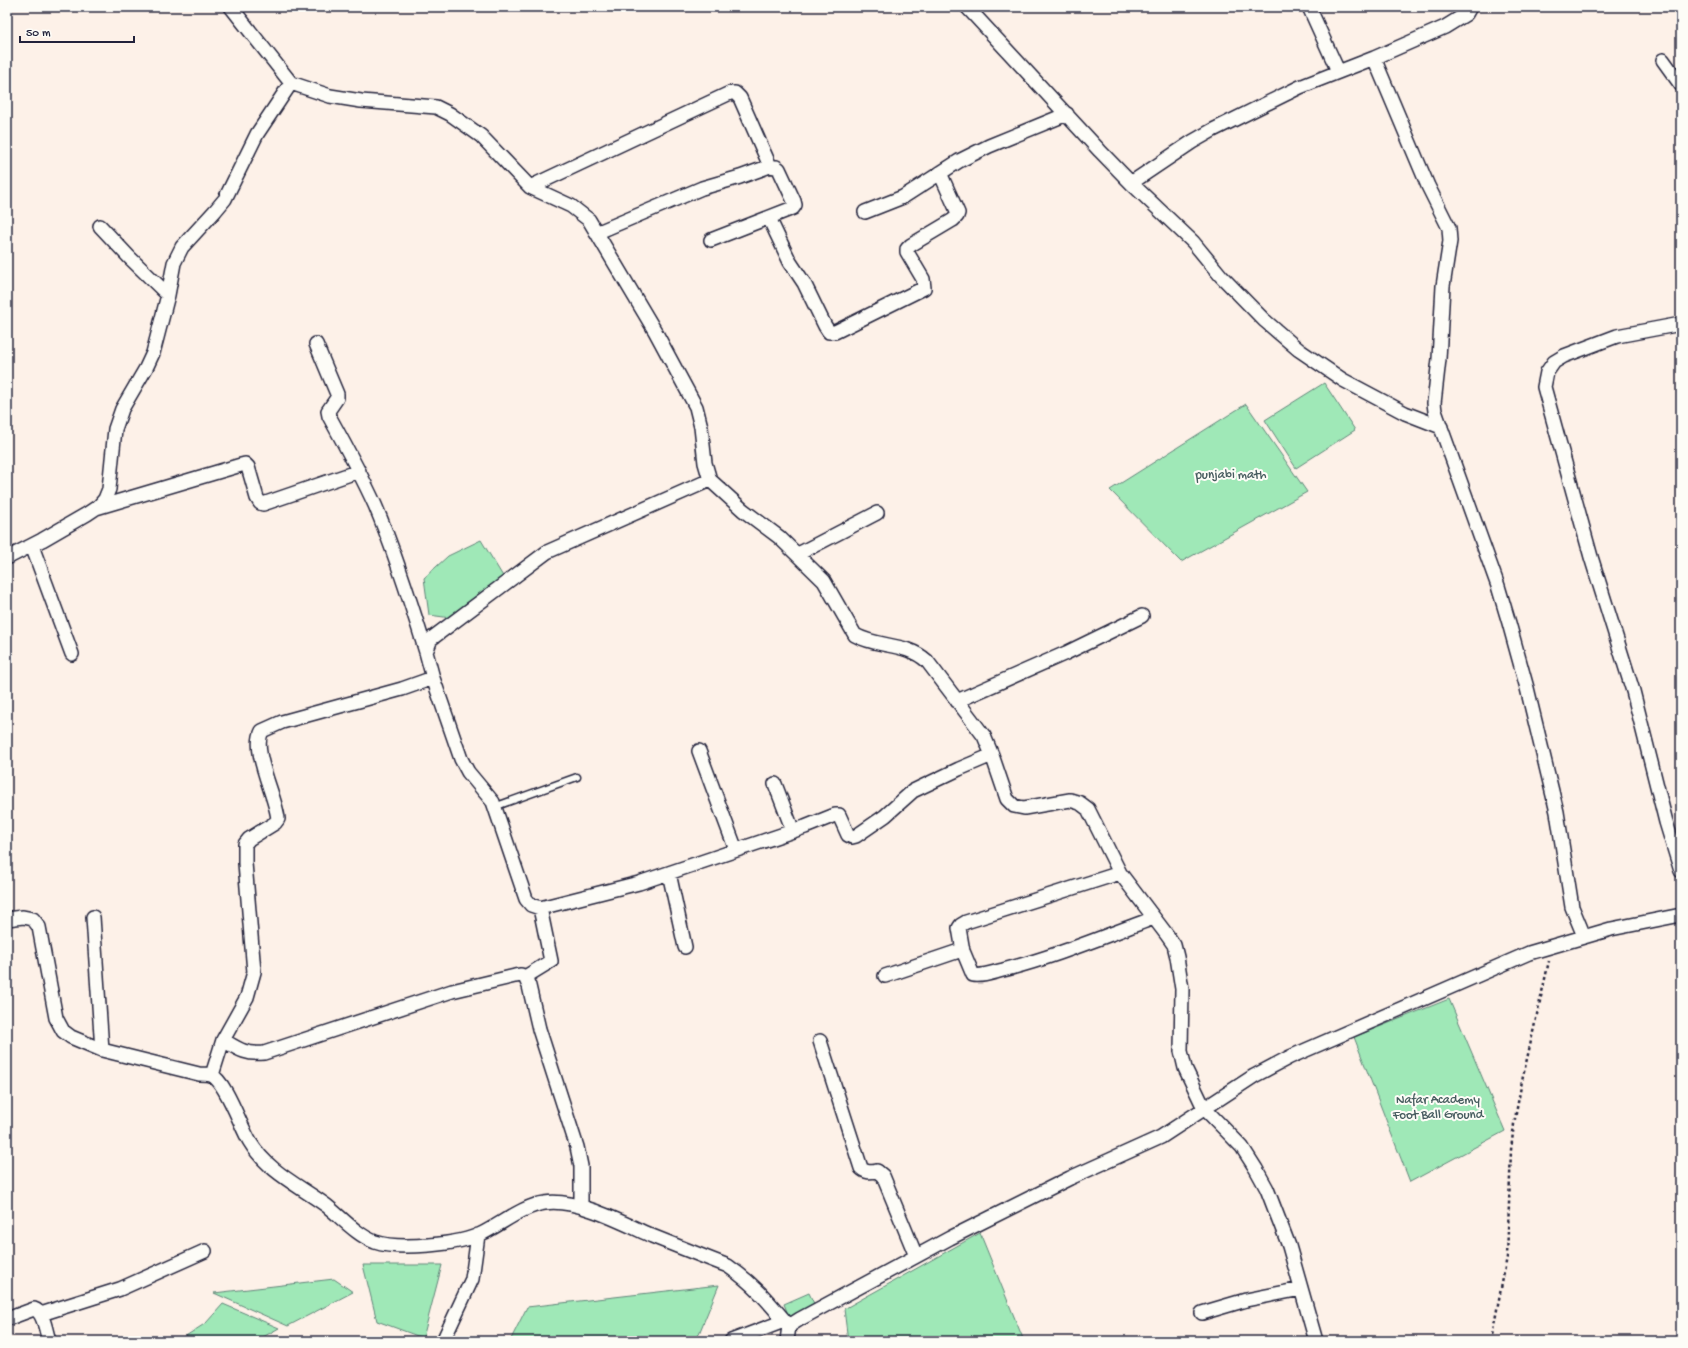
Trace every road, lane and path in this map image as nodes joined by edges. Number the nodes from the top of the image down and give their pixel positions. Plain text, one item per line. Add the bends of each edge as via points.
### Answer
1 (231, 7) edge
2 (967, 7) edge
3 (1310, 7) edge
4 (1470, 7) edge
5 (1374, 58) junction
6 (1663, 60) dead end
7 (1338, 72) junction
8 (291, 83) junction
9 (1681, 85) edge
10 (1067, 114) junction
11 (770, 166) junction
12 (940, 173) junction
13 (1131, 183) junction
14 (530, 187) junction
15 (865, 212) dead end
16 (769, 218) junction
17 (100, 226) dead end
18 (596, 232) junction
19 (711, 240) dead end
20 (168, 295) junction
21 (1681, 324) edge
22 (316, 344) dead end
23 (1441, 428) junction
24 (359, 471) junction
25 (710, 480) junction
26 (96, 508) junction
27 (877, 513) dead end
28 (32, 546) junction
29 (798, 554) junction
30 (7, 558) edge
31 (1142, 616) dead end
32 (426, 652) junction
33 (72, 654) dead end
34 (433, 678) junction
35 (957, 701) junction
36 (699, 751) dead end
37 (992, 755) junction
38 (576, 777) dead end
39 (775, 784) dead end
40 (494, 807) junction
41 (793, 831) junction
42 (736, 850) junction
43 (1681, 871) edge
44 (669, 873) junction
45 (1120, 873) junction
46 (540, 908) junction
47 (1678, 916) edge
48 (93, 917) dead end
49 (1154, 918) junction
50 (7, 919) edge
51 (1584, 936) junction
52 (1553, 945) junction
53 (685, 947) dead end
54 (963, 951) junction
55 (885, 976) dead end
56 (525, 977) junction
57 (223, 1040) junction
58 (820, 1041) dead end
59 (102, 1050) junction
60 (212, 1075) junction
61 (1204, 1108) junction
62 (581, 1206) junction
63 (478, 1235) junction
64 (205, 1251) dead end
65 (916, 1256) junction
66 (1301, 1289) junction
67 (1202, 1312) dead end
68 (41, 1314) junction
69 (7, 1319) edge
70 (786, 1324) junction
71 (49, 1341) edge
72 (443, 1341) edge
73 (731, 1341) edge
74 (787, 1341) edge
75 (1316, 1341) edge
76 (1491, 1341) edge

1 - 8 street
2 - 10 street
3 - 7 street
4 - 5 street via 1466,14 1445,27
5 - 7 street
5 - 23 street via 1428,186 1449,228 1450,241 1443,286 1434,403
6 - 9 street
7 - 13 street via 1300,87 1192,142
8 - 14 street via 345,99 436,107 481,136
8 - 20 street via 257,134 225,199 182,247 174,263
10 - 12 street via 989,146
10 - 13 street
11 - 14 street via 740,98 730,93
11 - 16 street via 779,169 795,205
11 - 18 street via 695,190
12 - 15 street via 903,197
12 - 16 street via 958,213 953,220 907,249 923,279 924,288 835,332 829,332 825,326
13 - 23 street via 1193,242 1221,276 1264,320 1299,350 1355,387
14 - 18 street via 571,206 588,220
16 - 19 street
17 - 20 street
18 - 25 street via 696,407
20 - 26 street via 153,353 117,423 109,488 105,499
21 - 43 street via 1617,336 1564,356 1554,362 1547,372 1544,386
22 - 24 street via 337,394 328,411 329,416
23 - 51 street via 1498,586 1525,681 1557,812 1572,907
24 - 26 street via 263,504 257,498 245,464
24 - 32 street via 376,507
25 - 29 street
25 - 32 street via 547,552 431,639
26 - 28 street
27 - 29 street
28 - 30 street
28 - 33 street
29 - 35 street via 824,581 855,635 863,640 909,649 919,654
31 - 35 street
32 - 34 street
34 - 40 street via 461,759
34 - 57 street via 282,722 262,731 258,743 260,755 278,819 245,844 254,972 247,997
35 - 37 street via 984,736
36 - 42 street
37 - 41 street via 913,791 885,816 856,836 848,835 839,815
37 - 45 street via 1007,799 1014,806 1024,808 1070,800 1088,809
38 - 40 lane
39 - 41 street
40 - 46 street via 526,899 531,905
41 - 42 street
42 - 44 street
44 - 46 street
44 - 53 street
45 - 49 street
45 - 54 street via 966,922 959,928
46 - 56 street via 551,961
47 - 51 street
48 - 59 street
49 - 54 street via 1027,964 982,976 973,975
49 - 61 street via 1168,935 1178,957 1182,989 1181,1051
50 - 59 street via 33,919 39,927 56,1018 71,1037
51 - 52 street
52 - 61 street via 1529,953 1290,1057 1254,1076
52 - 76 path via 1514,1124 1507,1257
54 - 55 street
56 - 57 street via 515,976 452,991 264,1054 252,1055
56 - 62 street via 577,1147 581,1166
57 - 60 street
58 - 65 street via 861,1168 867,1172 877,1171 883,1176
59 - 60 street
60 - 63 street via 222,1084 250,1143 264,1160 361,1234 390,1246 438,1244
61 - 65 street via 1161,1137 1070,1178
61 - 66 street via 1242,1147 1267,1189 1289,1246
62 - 63 street via 545,1202
62 - 70 street via 728,1266 760,1292
63 - 72 street via 472,1279
64 - 68 street via 120,1289
65 - 70 street
66 - 67 street
66 - 75 street
68 - 69 street via 34,1309
68 - 71 street
70 - 73 street
70 - 74 street

